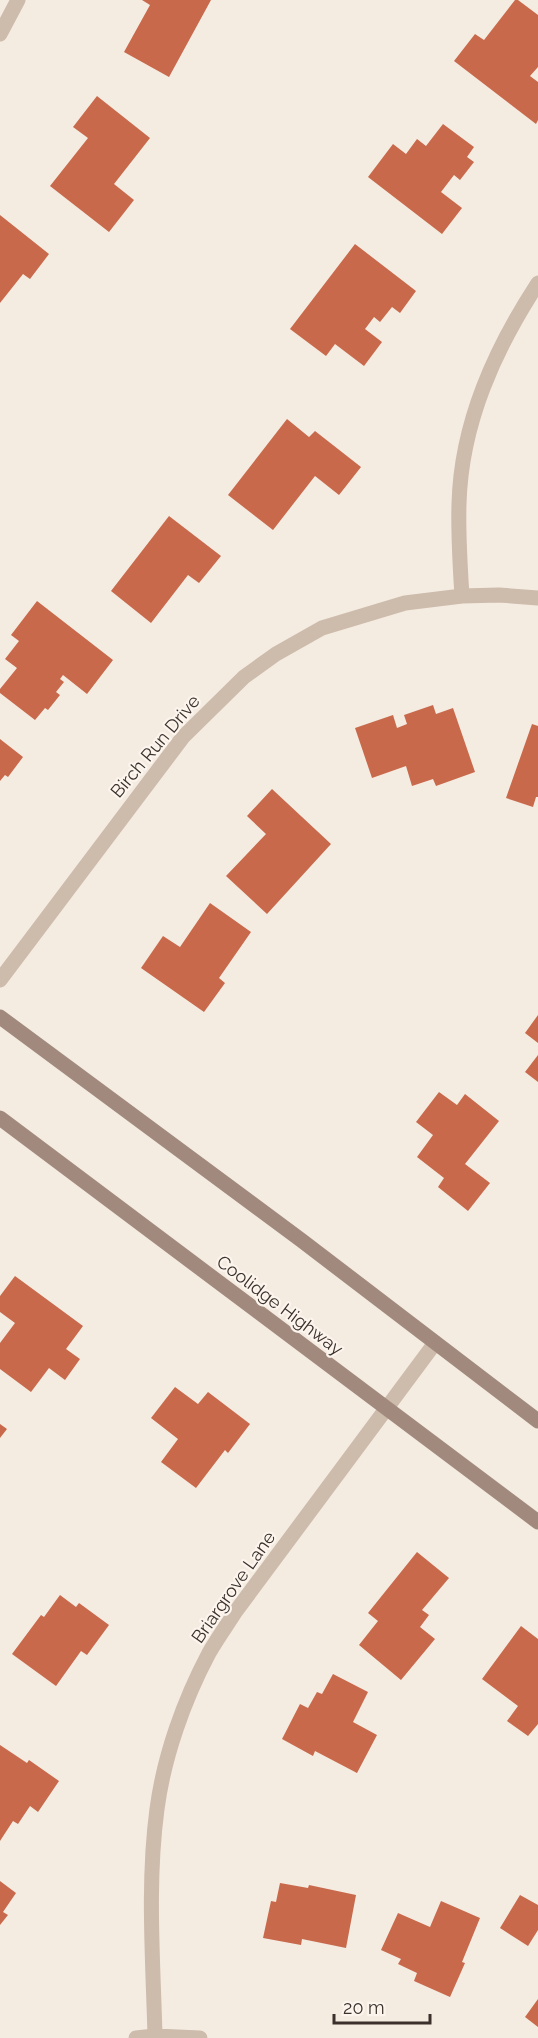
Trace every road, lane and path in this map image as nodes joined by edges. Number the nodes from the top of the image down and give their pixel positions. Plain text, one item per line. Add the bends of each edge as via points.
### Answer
1 (18, 0) edge
2 (0, 34) edge
3 (538, 283) edge
4 (462, 596) junction
5 (538, 598) edge
6 (0, 980) edge
7 (0, 1017) edge
8 (0, 1118) edge
9 (435, 1343) junction
10 (387, 1410) junction
11 (538, 1421) edge
12 (538, 1522) edge
13 (155, 2036) junction
14 (136, 2038) edge
15 (200, 2038) edge

1 - 2 street
3 - 4 street via 492,363 464,453 459,502
4 - 5 street, Birch Run Drive
4 - 6 street, Birch Run Drive via 405,603 322,628 243,677 183,737
7 - 9 main road
8 - 10 main road, Coolidge Highway
9 - 10 street, Briargrove Lane
9 - 11 main road
10 - 12 main road, Coolidge Highway
10 - 13 street, Briargrove Lane via 236,1611 209,1653 187,1702 168,1756 152,1858
13 - 14 street
13 - 15 street

